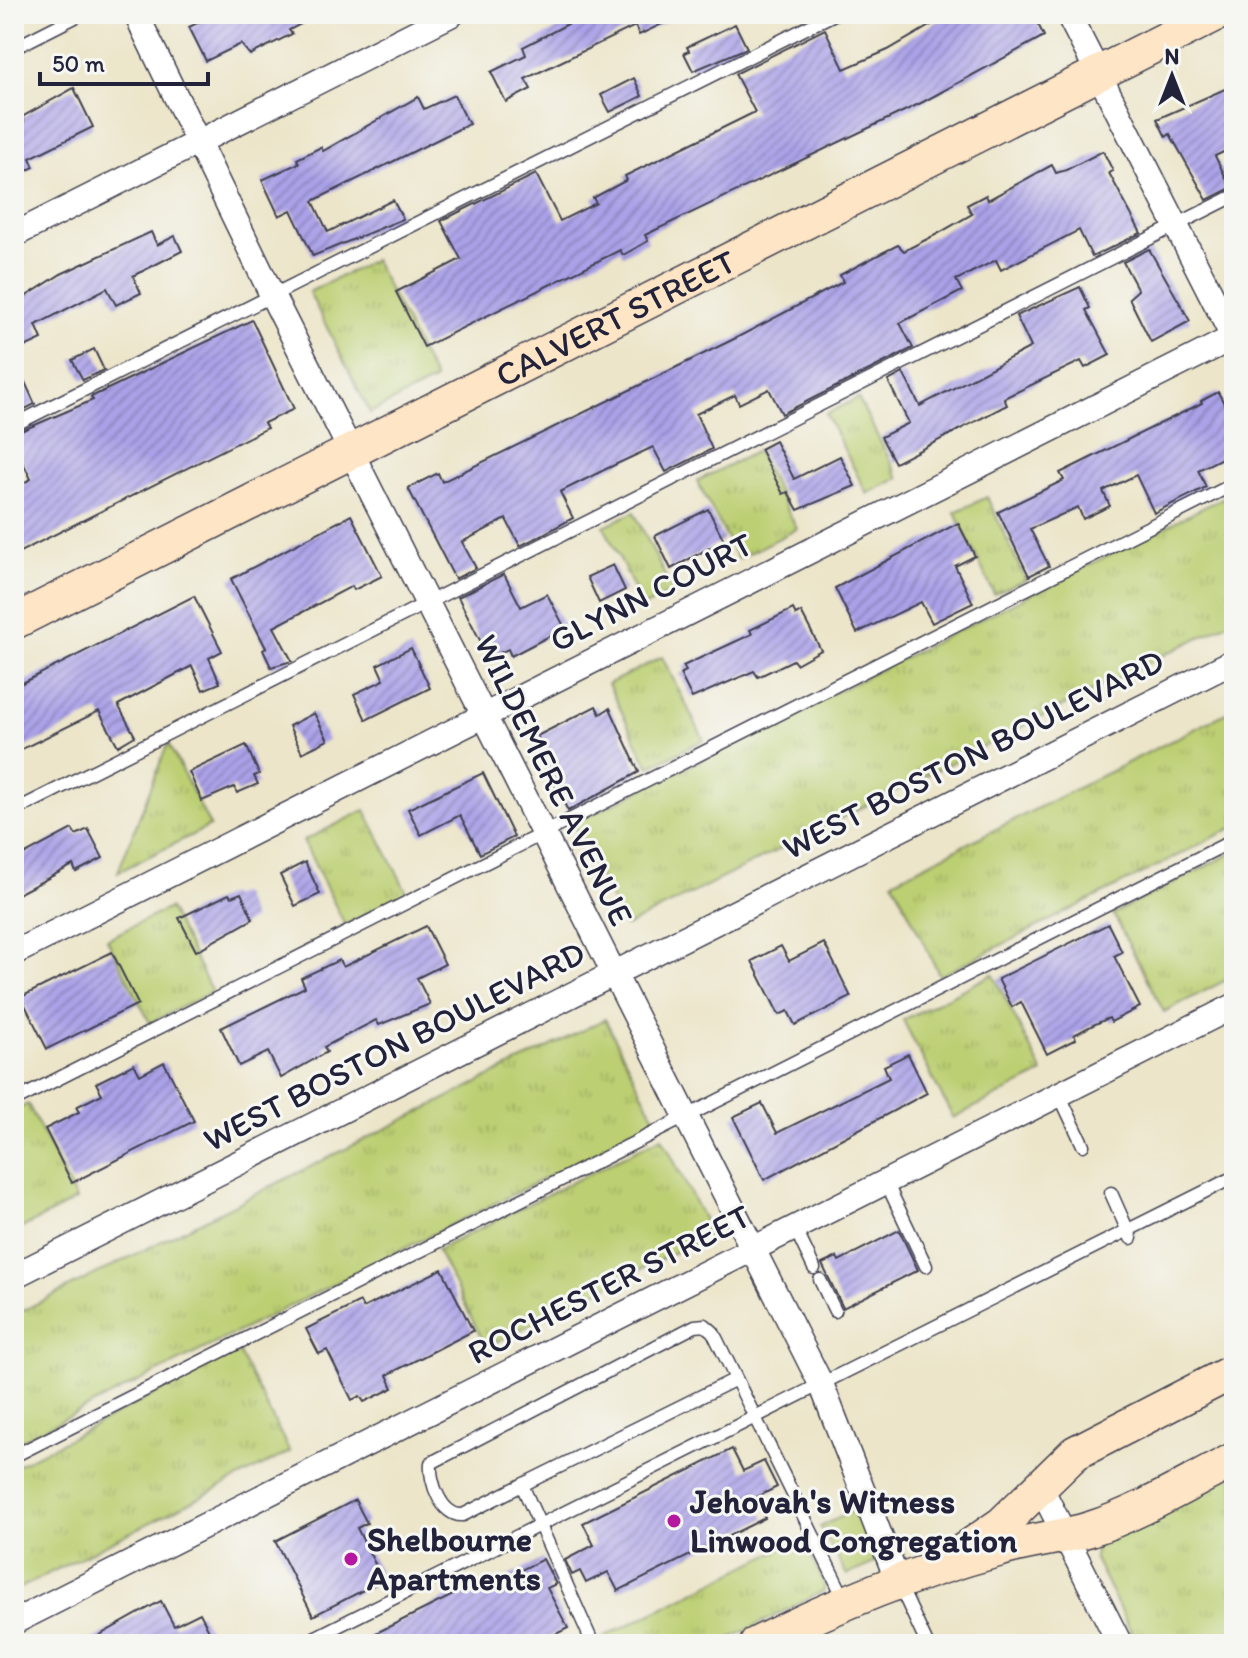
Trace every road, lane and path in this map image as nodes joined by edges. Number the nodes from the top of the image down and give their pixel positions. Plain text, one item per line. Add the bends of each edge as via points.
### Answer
1 (81, 14) edge
2 (136, 14) edge
3 (452, 14) edge
4 (834, 14) edge
5 (1068, 14) edge
6 (1216, 14) edge
7 (14, 48) edge
8 (1099, 76) junction
9 (198, 141) junction
10 (1234, 196) edge
11 (1176, 225) junction
12 (14, 235) edge
13 (272, 295) junction
14 (1234, 338) edge
15 (14, 425) edge
16 (351, 452) junction
17 (1234, 484) edge
18 (428, 604) junction
19 (14, 622) edge
20 (1234, 661) edge
21 (486, 714) junction
22 (14, 811) edge
23 (544, 832) junction
24 (1234, 840) edge
25 (14, 953) edge
26 (613, 974) junction
27 (1234, 1006) edge
28 (1059, 1094) junction
29 (14, 1101) edge
30 (686, 1118) junction
31 (1083, 1145) dead end
32 (1234, 1177) edge
33 (886, 1182) junction
34 (1111, 1193) dead end
35 (795, 1228) junction
36 (1129, 1235) junction
37 (752, 1250) junction
38 (926, 1266) dead end
39 (814, 1268) dead end
40 (14, 1276) edge
41 (820, 1280) dead end
42 (835, 1311) dead end
43 (1234, 1371) edge
44 (734, 1380) junction
45 (822, 1386) junction
46 (753, 1419) junction
47 (14, 1456) edge
48 (1234, 1460) edge
49 (522, 1485) junction
50 (1040, 1486) junction
51 (540, 1523) junction
52 (1066, 1535) junction
53 (898, 1581) junction
54 (845, 1600) junction
55 (14, 1622) edge
56 (302, 1644) edge
57 (593, 1644) edge
58 (757, 1644) edge
59 (927, 1644) edge
60 (1120, 1644) edge

1 - 7 lane
2 - 9 street, WILDEMERE AVENUE
3 - 9 street
4 - 13 lane
5 - 8 street
6 - 8 street, CALVERT STREET
8 - 11 street
8 - 16 street, CALVERT STREET
9 - 12 street
9 - 13 street, WILDEMERE AVENUE
10 - 11 lane
11 - 14 street
11 - 18 lane
13 - 15 lane
13 - 16 street, WILDEMERE AVENUE
14 - 21 street, GLYNN COURT
16 - 18 street, WILDEMERE AVENUE
16 - 19 street, CALVERT STREET
17 - 23 lane
18 - 21 street, WILDEMERE AVENUE
18 - 22 lane
20 - 26 street, WEST BOSTON BOULEVARD
21 - 23 street, WILDEMERE AVENUE
21 - 25 street, GLYNN COURT
23 - 26 street, WILDEMERE AVENUE
23 - 29 lane
24 - 30 lane
26 - 30 street, WILDEMERE AVENUE
26 - 40 street, WEST BOSTON BOULEVARD
27 - 28 street, ROCHESTER STREET
28 - 31 lane
28 - 33 street, ROCHESTER STREET
30 - 37 street, WILDEMERE AVENUE
30 - 47 lane
32 - 36 lane
33 - 35 street, ROCHESTER STREET
33 - 38 lane
34 - 36 lane
35 - 37 street, ROCHESTER STREET
35 - 39 lane
36 - 45 lane via 949,1316
37 - 45 street, WILDEMERE AVENUE
37 - 55 street, ROCHESTER STREET
41 - 42 lane
43 - 50 street via 1075,1453
44 - 46 lane
44 - 49 lane
44 - 49 lane via 713,1332 705,1325 695,1326 431,1463 430,1473 447,1512 454,1516
45 - 46 lane
45 - 53 street, WILDEMERE AVENUE
46 - 51 lane
46 - 54 lane
48 - 52 street via 1121,1517
49 - 51 lane
50 - 52 street
50 - 53 street via 1002,1524 942,1566
51 - 56 lane
51 - 57 lane
52 - 53 street via 1002,1548
52 - 60 street
53 - 54 street
53 - 59 lane
54 - 58 street

